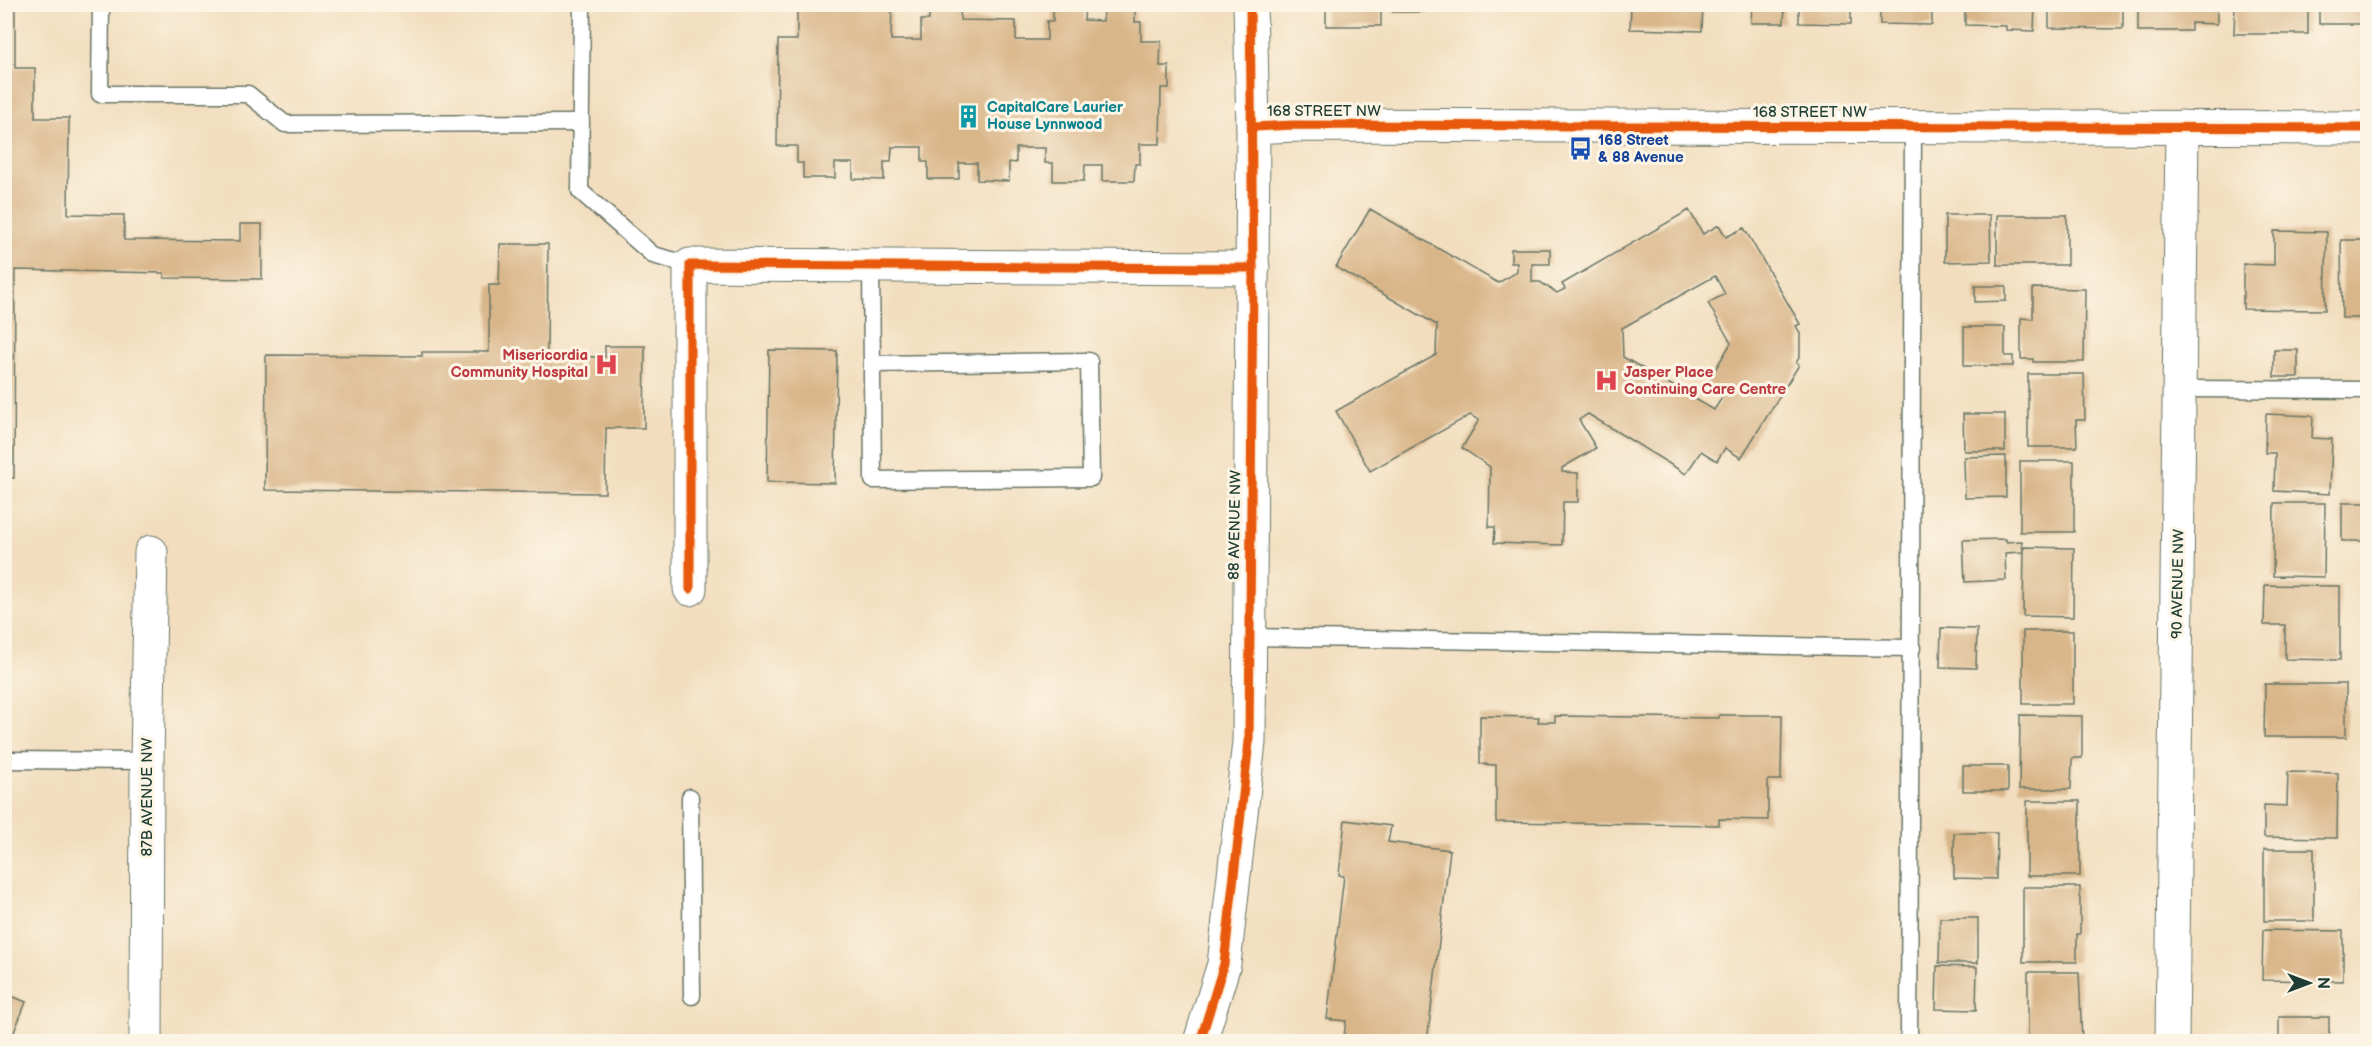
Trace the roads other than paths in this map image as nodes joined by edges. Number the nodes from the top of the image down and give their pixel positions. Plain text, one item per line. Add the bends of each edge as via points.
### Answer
1 (101, 4) edge
2 (582, 4) edge
3 (1250, 4) edge
4 (581, 123) junction
5 (1253, 127) junction
6 (2182, 127) junction
7 (1913, 128) junction
8 (2367, 128) edge
9 (690, 265) junction
10 (871, 266) junction
11 (1253, 268) junction
12 (872, 364) junction
13 (2180, 389) junction
14 (2367, 390) edge
15 (151, 552) dead end
16 (690, 589) dead end
17 (1249, 637) junction
18 (1912, 648) junction
19 (4, 760) edge
20 (147, 761) junction
21 (690, 797) dead end
22 (692, 996) dead end
23 (146, 1041) edge
24 (1200, 1041) edge
25 (1910, 1041) edge
26 (2172, 1041) edge

1 - 4 lane via 100,94 248,94 285,124
2 - 4 lane
3 - 5 street, 88 AVENUE NW
4 - 9 lane via 580,191 653,255
5 - 7 street, 168 STREET NW
5 - 11 street, 88 AVENUE NW
6 - 7 street, 168 STREET NW
6 - 8 street, 168 STREET NW
6 - 13 street, 90 AVENUE NW
7 - 18 lane
9 - 10 street
9 - 16 street
10 - 11 street
10 - 12 lane
11 - 17 street, 88 AVENUE NW
12 - 12 lane via 873,480 1091,478 1089,361
13 - 14 lane
13 - 26 street, 90 AVENUE NW
15 - 20 street, 87B AVENUE NW
17 - 18 lane
17 - 24 street, 88 AVENUE NW via 1249,742 1224,964
18 - 25 lane
19 - 20 lane
20 - 23 street, 87B AVENUE NW
21 - 22 lane

